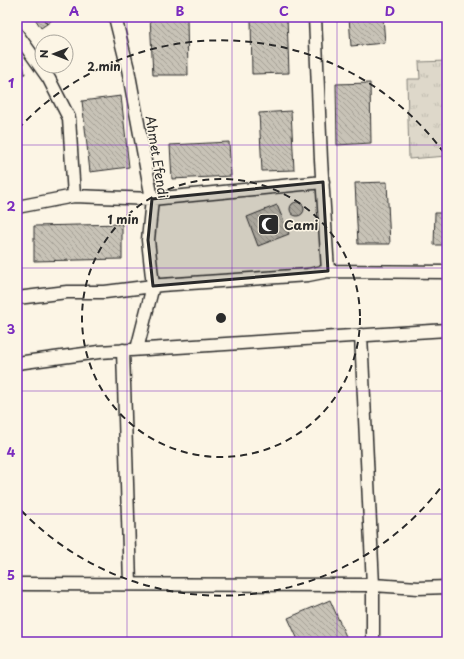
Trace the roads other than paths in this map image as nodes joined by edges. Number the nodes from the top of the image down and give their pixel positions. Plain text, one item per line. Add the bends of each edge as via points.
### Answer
1 (115, 17) edge
2 (315, 17) edge
3 (17, 34) edge
4 (323, 182) junction
5 (74, 196) junction
6 (152, 199) junction
7 (17, 207) edge
8 (328, 271) junction
9 (447, 272) edge
10 (153, 286) junction
11 (17, 298) edge
12 (447, 330) edge
13 (361, 335) junction
14 (137, 349) junction
15 (123, 350) junction
16 (17, 363) edge
17 (17, 584) edge
18 (130, 584) junction
19 (373, 585) junction
20 (447, 587) edge
21 (373, 642) edge

1 - 6 street, Ahmet Efendi via 128,69
2 - 4 street
3 - 5 street via 49,78 70,118
4 - 6 street
4 - 8 street
5 - 6 street
5 - 7 street
6 - 10 street, Ahmet Efendi via 148,240
8 - 9 street
8 - 10 street via 308,275
10 - 11 street
10 - 14 street, Ahmet Efendi
12 - 13 street
13 - 14 street
13 - 19 street
14 - 15 street
15 - 16 street
15 - 18 street
17 - 18 street
18 - 19 street
19 - 20 street
19 - 21 street

